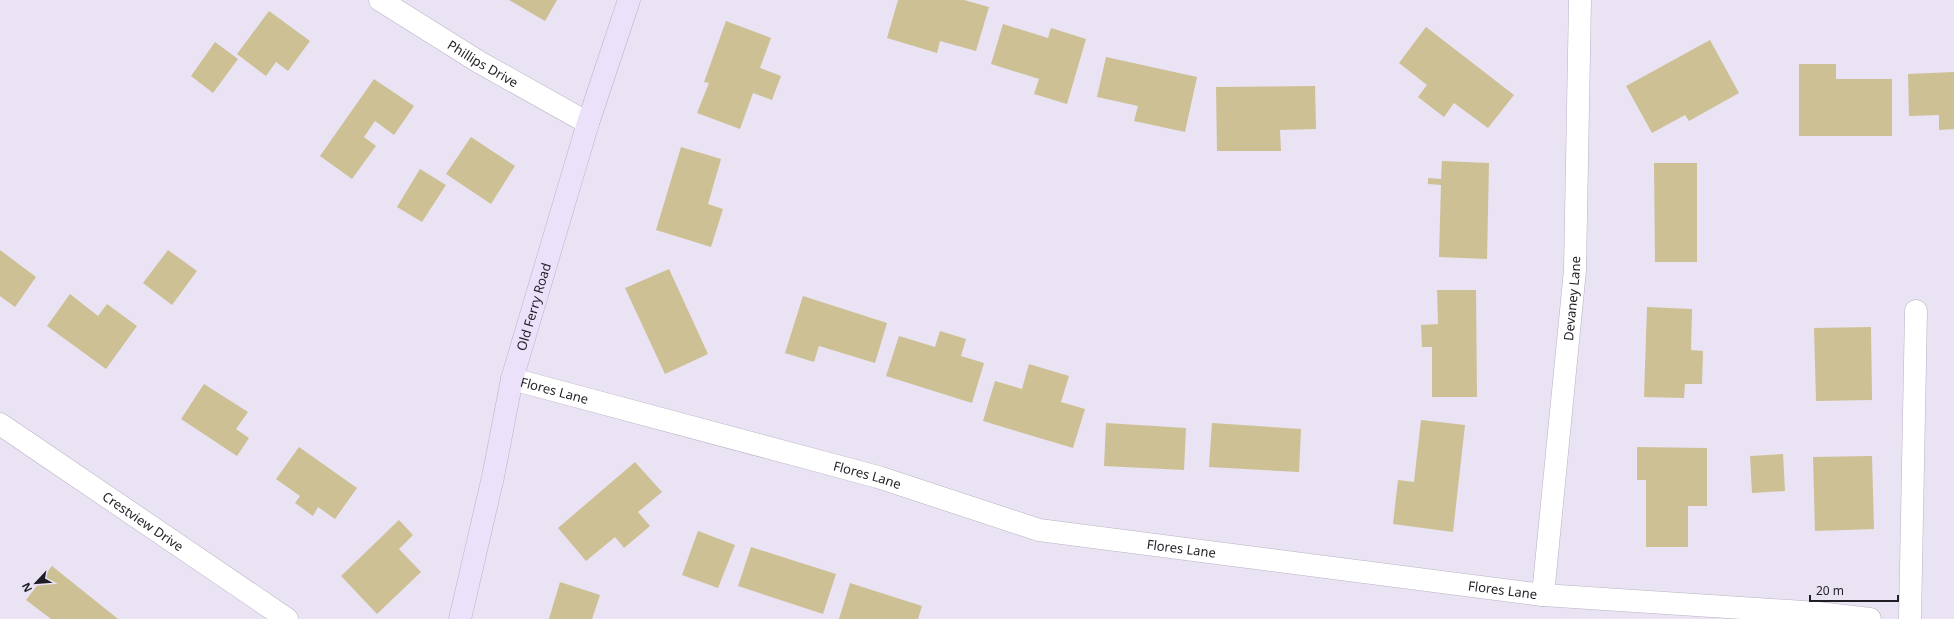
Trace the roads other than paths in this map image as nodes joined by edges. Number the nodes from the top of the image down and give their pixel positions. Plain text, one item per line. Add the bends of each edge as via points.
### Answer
1 (380, 0) edge
2 (629, 0) edge
3 (1580, 0) edge
4 (588, 123) junction
5 (1916, 311) dead end
6 (512, 379) junction
7 (0, 424) edge
8 (1543, 595) junction
9 (287, 619) edge
10 (460, 619) edge
11 (1870, 619) edge
12 (1910, 619) edge

1 - 4 street, Phillips Drive via 478,62
2 - 4 street, Old Ferry Road
3 - 8 street, Devaney Lane via 1575,270
4 - 6 street, Old Ferry Road
5 - 12 street
6 - 8 street, Flores Lane via 878,477 1039,530
6 - 10 street, Old Ferry Road
7 - 9 street, Crestview Drive
8 - 11 street, Flores Lane via 1818,613

